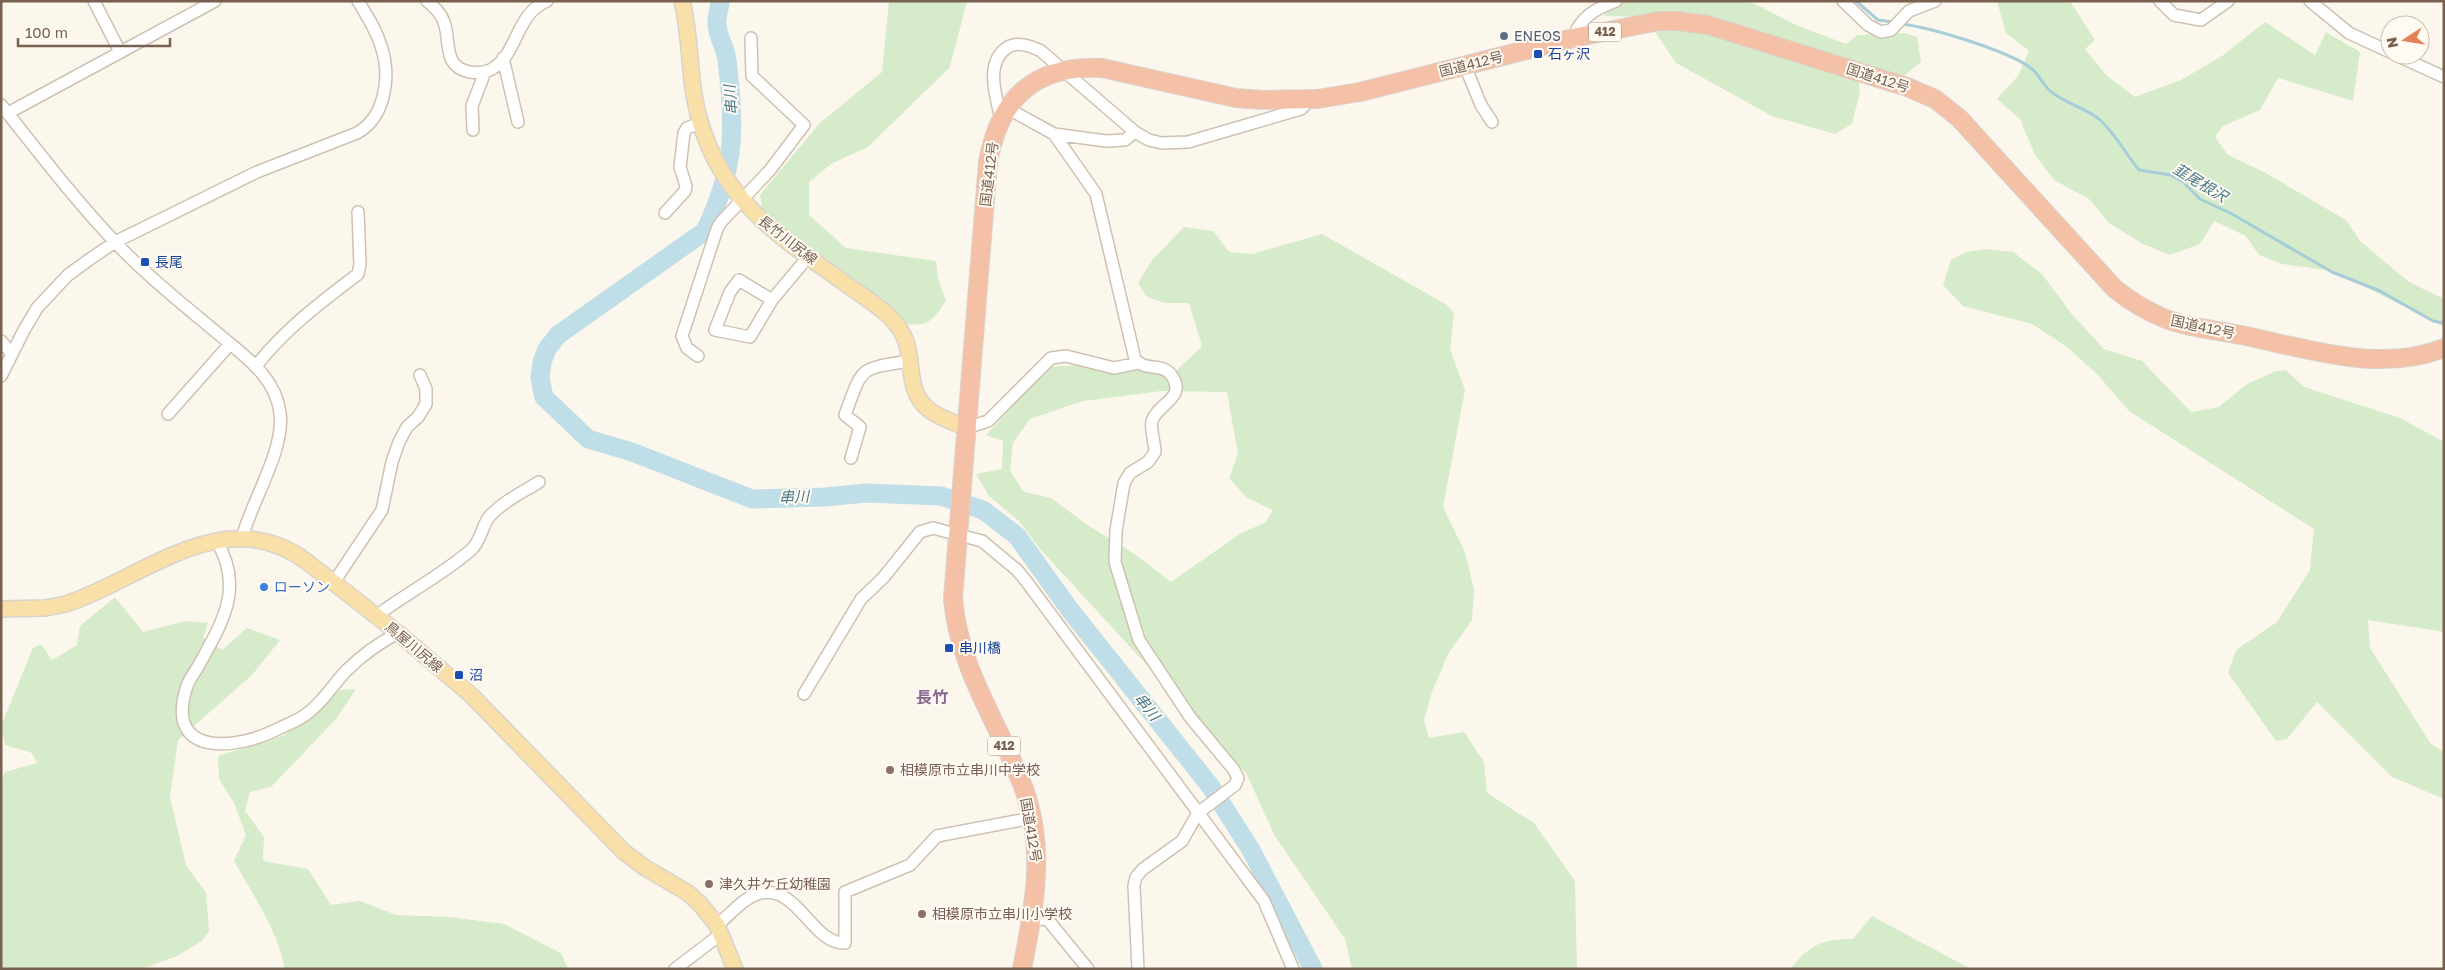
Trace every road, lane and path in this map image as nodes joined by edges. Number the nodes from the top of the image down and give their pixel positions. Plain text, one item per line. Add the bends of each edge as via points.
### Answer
1 (94, 1) edge
2 (215, 1) edge
3 (358, 1) edge
4 (427, 1) edge
5 (547, 1) edge
6 (682, 1) edge
7 (1616, 1) edge
8 (1843, 1) edge
9 (1935, 1) edge
10 (2160, 1) edge
11 (2228, 1) edge
12 (2310, 1) edge
13 (1578, 37) junction
14 (751, 38) dead end
15 (2380, 47) edge
16 (120, 52) junction
17 (504, 58) junction
18 (2418, 65) edge
19 (1465, 66) junction
20 (1062, 70) junction
21 (485, 72) junction
22 (2444, 77) edge
23 (1311, 99) junction
24 (5, 109) edge
25 (1004, 113) junction
26 (518, 122) dead end
27 (1492, 122) dead end
28 (702, 128) junction
29 (473, 130) dead end
30 (1135, 132) junction
31 (1054, 134) junction
32 (740, 199) junction
33 (358, 212) dead end
34 (665, 213) dead end
35 (115, 242) junction
36 (808, 257) junction
37 (772, 300) junction
38 (1, 341) edge
39 (230, 344) junction
40 (2441, 353) edge
41 (12, 354) junction
42 (698, 356) dead end
43 (910, 360) junction
44 (1138, 363) junction
45 (256, 366) junction
46 (420, 375) dead end
47 (1, 376) edge
48 (168, 414) dead end
49 (966, 428) junction
50 (851, 458) dead end
51 (539, 482) dead end
52 (960, 530) junction
53 (242, 538) junction
54 (216, 540) junction
55 (334, 582) junction
56 (1, 609) edge
57 (376, 616) junction
58 (398, 633) junction
59 (804, 694) dead end
60 (1200, 812) junction
61 (1032, 818) junction
62 (1032, 918) junction
63 (719, 930) junction
64 (730, 965) edge
65 (675, 969) edge
66 (1022, 969) edge
67 (1088, 969) edge
68 (1138, 969) edge
69 (1293, 969) edge

1 - 16 street
2 - 16 street
3 - 35 street via 376,32 384,60 382,102 369,124 357,133 257,172
4 - 21 street via 443,19 448,51 454,64 468,71
5 - 17 street via 539,4 525,20
6 - 28 main road, 長竹川尻線
7 - 13 street via 1593,10 1584,18 1577,29
8 - 9 street via 1881,32 1891,30 1909,11
10 - 11 street via 2174,15 2201,20
12 - 15 street via 2348,33
13 - 19 highway, 国道412号 / 412
13 - 40 highway, 国道412号 / 412 via 1659,21 1708,25 1907,87 1935,99 1959,118 2114,288 2138,307 2169,320 2337,354 2370,359
14 - 32 street via 752,76 804,125 770,170
16 - 24 street
17 - 21 street via 492,70
17 - 26 street
18 - 22 street
19 - 23 highway, 国道412号 / 412 via 1360,92
19 - 27 street via 1481,105
20 - 23 highway, 国道412号 / 412 via 1102,68 1236,98
20 - 25 highway, 国道412号 / 412 via 1037,80 1019,93
20 - 25 street via 1031,46 1010,46 1000,52 994,64 994,87
20 - 30 street
21 - 29 street via 472,106
23 - 30 street via 1301,109 1188,142 1162,143
24 - 35 street
25 - 31 street
25 - 49 highway, 国道412号 / 412 via 992,138 988,162
28 - 32 main road, 長竹川尻線 via 719,168
28 - 34 street via 687,128 684,133 680,167 685,191
30 - 31 street via 1125,140
31 - 44 street via 1096,194 1131,346
32 - 36 main road, 長竹川尻線 via 769,228
32 - 42 street via 717,229 682,336 687,348
33 - 45 street via 358,274 276,340
35 - 39 street via 154,280
35 - 41 street via 76,269 49,295 30,319
36 - 37 street
36 - 43 main road, 長竹川尻線 via 889,316 905,339
37 - 37 street via 750,337 715,330 730,292 739,280
38 - 41 street
39 - 45 street
39 - 48 street
41 - 47 street
43 - 49 main road, 長竹川尻線 via 913,384 923,404
43 - 50 street via 876,366 859,378 845,415 860,427
44 - 49 street via 1114,368 1066,356 1051,358 988,421
44 - 60 street via 1164,369 1171,374 1176,387 1172,399 1152,421 1155,452 1124,482 1115,562 1139,640 1190,717 1238,778 1235,785
45 - 53 street via 276,395 281,428
46 - 55 street via 426,389 426,404 399,442 382,510
49 - 52 highway, 国道412号 / 412
51 - 57 street via 494,512 472,549
52 - 59 street via 933,528 920,532 883,578 861,599
52 - 60 street via 982,541 1017,570
52 - 61 highway, 国道412号 / 412 via 954,598 960,642 1024,790
53 - 54 main road, 鳥屋川尻線
53 - 55 main road, 鳥屋川尻線 via 285,548
54 - 56 main road, 鳥屋川尻線 via 188,548 70,603 45,608
54 - 58 street via 228,562 231,576 227,608 220,627 186,688 182,708 185,726 196,739 211,745 238,743 268,734 303,716 368,652
55 - 57 main road, 鳥屋川尻線
57 - 58 main road, 鳥屋川尻線
58 - 63 main road, 鳥屋川尻線 via 471,695 624,852 688,893 703,907
60 - 68 street via 1182,841 1136,877
60 - 69 street via 1264,901
61 - 62 highway, 国道412号 / 412 via 1038,865
61 - 63 street via 937,836 910,865 845,892 845,943 826,936 790,901 774,894 759,894 747,899
62 - 66 highway, 国道412号 / 412
62 - 67 street via 1048,920
63 - 64 main road, 鳥屋川尻線
63 - 65 street

